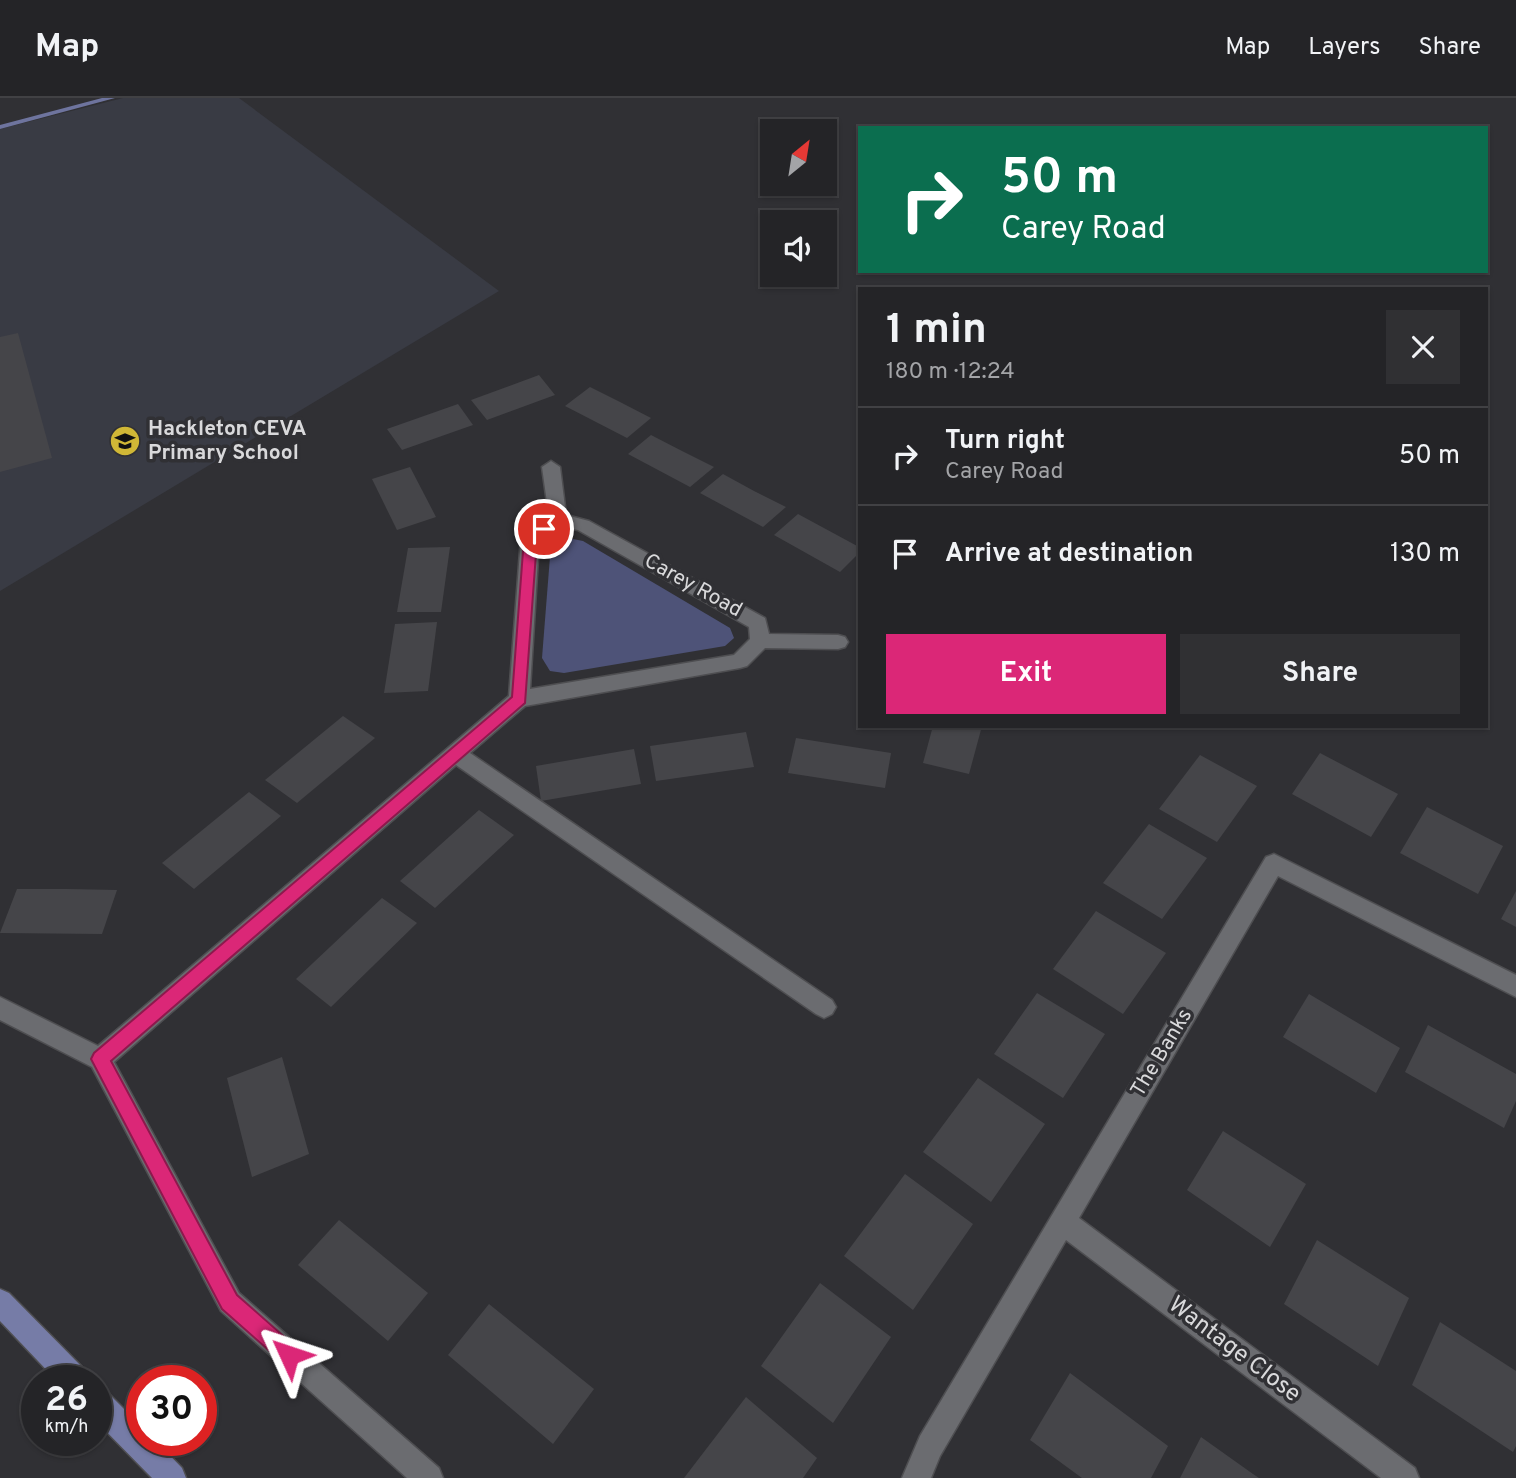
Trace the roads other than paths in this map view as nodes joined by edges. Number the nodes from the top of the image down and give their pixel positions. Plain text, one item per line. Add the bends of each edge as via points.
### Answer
1 (551, 467) dead end
2 (558, 520) junction
3 (760, 641) junction
4 (838, 642) dead end
5 (519, 699) junction
6 (456, 754) junction
7 (1516, 987) edge
8 (824, 1007) dead end
9 (0, 1008) edge
10 (100, 1059) junction
11 (1063, 1222) junction
12 (0, 1302) edge
13 (61, 1365) edge
14 (112, 1417) edge
15 (172, 1478) edge
16 (429, 1478) edge
17 (916, 1478) edge
18 (1405, 1478) edge

1 - 2 street
2 - 3 street, Carey Road via 583,525 758,623
2 - 5 street via 530,538
3 - 4 street
3 - 5 street, Carey Road via 740,661
5 - 6 street
6 - 8 street
6 - 10 street
7 - 11 street, The Banks via 1274,863
9 - 10 street
10 - 16 street via 229,1302
11 - 17 street, The Banks via 930,1446
11 - 18 street, Wantage Close
12 - 13 main road
14 - 15 main road

